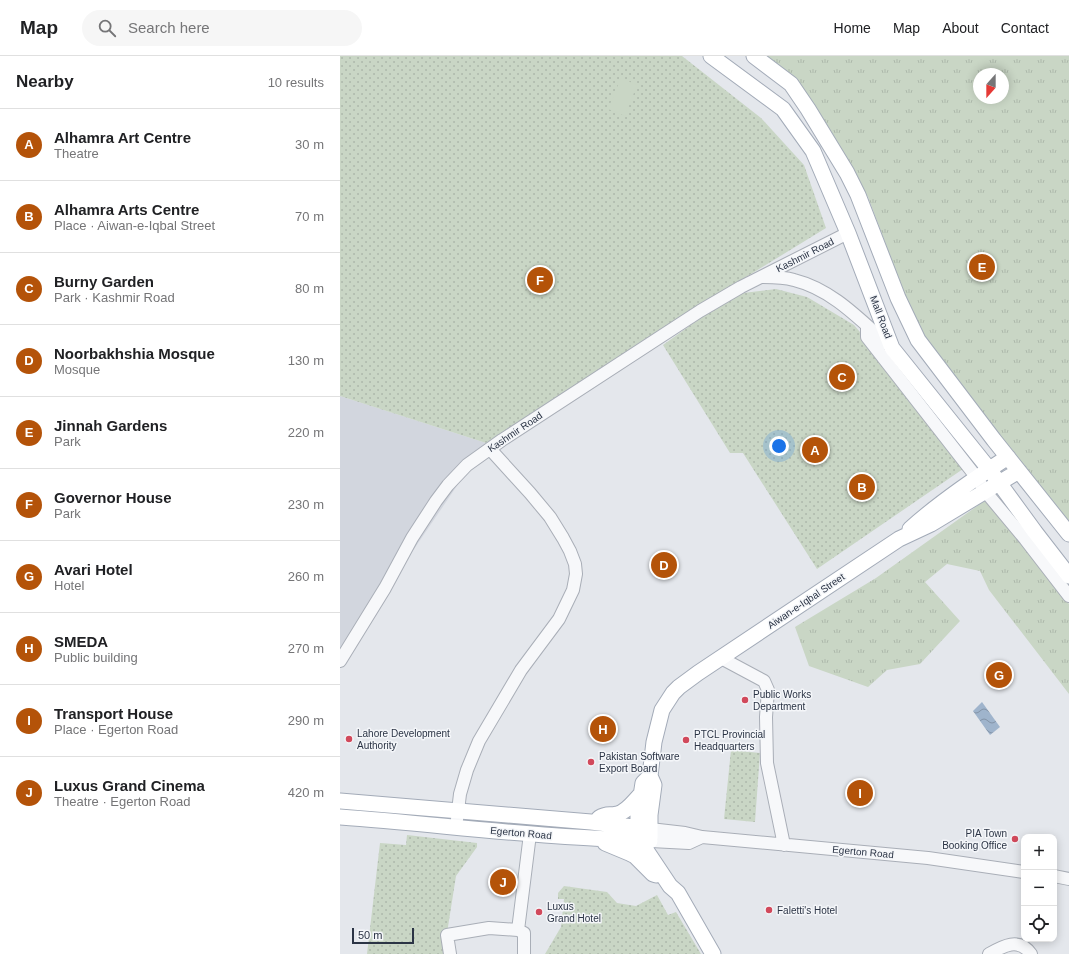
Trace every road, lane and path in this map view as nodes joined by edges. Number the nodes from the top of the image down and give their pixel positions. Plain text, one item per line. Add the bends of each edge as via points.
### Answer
1 (711, 56) edge
2 (754, 56) edge
3 (848, 233) junction
4 (762, 277) junction
5 (867, 326) junction
6 (892, 348) junction
7 (490, 448) junction
8 (1008, 457) junction
9 (1019, 471) junction
10 (983, 473) junction
11 (992, 487) junction
12 (1069, 534) edge
13 (899, 539) junction
14 (1069, 576) edge
15 (1069, 596) edge
16 (721, 658) junction
17 (340, 661) edge
18 (650, 776) junction
19 (641, 794) junction
20 (340, 801) edge
21 (458, 811) junction
22 (340, 817) edge
23 (591, 822) junction
24 (456, 828) junction
25 (530, 834) junction
26 (645, 834) junction
27 (592, 838) junction
28 (784, 845) junction
29 (1021, 872) edge
30 (1057, 877) edge
31 (665, 878) junction
32 (1069, 879) edge
33 (678, 893) junction
34 (518, 930) junction
35 (450, 954) edge
36 (524, 954) edge
37 (713, 954) edge
38 (989, 954) edge
39 (1031, 954) edge

1 - 3 main road, Mall Road via 783,109 813,151
2 - 8 main road via 791,84 805,104 858,195 898,298 918,340
3 - 4 street, Kashmir Road
3 - 6 main road, Mall Road
4 - 5 street, Kashmir Road via 794,280 817,289 840,302
4 - 7 street, Kashmir Road via 700,311
5 - 6 street, Kashmir Road
5 - 10 street via 867,337
6 - 10 main road, Mall Road
7 - 17 street, Kashmir Road via 467,465 436,501
7 - 21 street via 550,517 570,551 576,574 573,590 559,619 521,670 479,741 460,794
8 - 9 main road
8 - 10 main road
9 - 11 main road, Aiwan-e-Iqbal Street
9 - 12 main road
10 - 11 main road, Mall Road
10 - 13 main road via 925,515
11 - 13 main road, Aiwan-e-Iqbal Street via 931,524
11 - 14 main road, Mall Road
11 - 15 street via 1025,539
13 - 16 main road, Aiwan-e-Iqbal Street
16 - 18 main road, Aiwan-e-Iqbal Street via 679,687 665,704 654,742
16 - 28 street via 764,681 768,690 767,763
18 - 19 main road, Aiwan-e-Iqbal Street via 644,783
18 - 26 main road, Aiwan-e-Iqbal Street via 654,785
19 - 23 main road via 622,813 604,815
19 - 26 main road, Aiwan-e-Iqbal Street via 638,815
20 - 21 main road, Egerton Road
21 - 23 main road, Egerton Road
21 - 24 street
22 - 24 main road, Egerton Road
23 - 26 main road, Egerton Road
24 - 25 main road, Egerton Road
25 - 27 main road, Egerton Road
25 - 34 street
26 - 27 main road, Egerton Road
26 - 28 street, Egerton Road via 689,842 702,837
26 - 31 main road
26 - 33 main road via 677,882
27 - 31 main road via 629,853 639,859 653,874
28 - 29 street, Egerton Road via 928,858
30 - 32 street
31 - 33 main road
33 - 37 main road
34 - 35 street via 489,928 447,935
34 - 36 street via 524,933
38 - 39 street via 1010,944 1024,946

